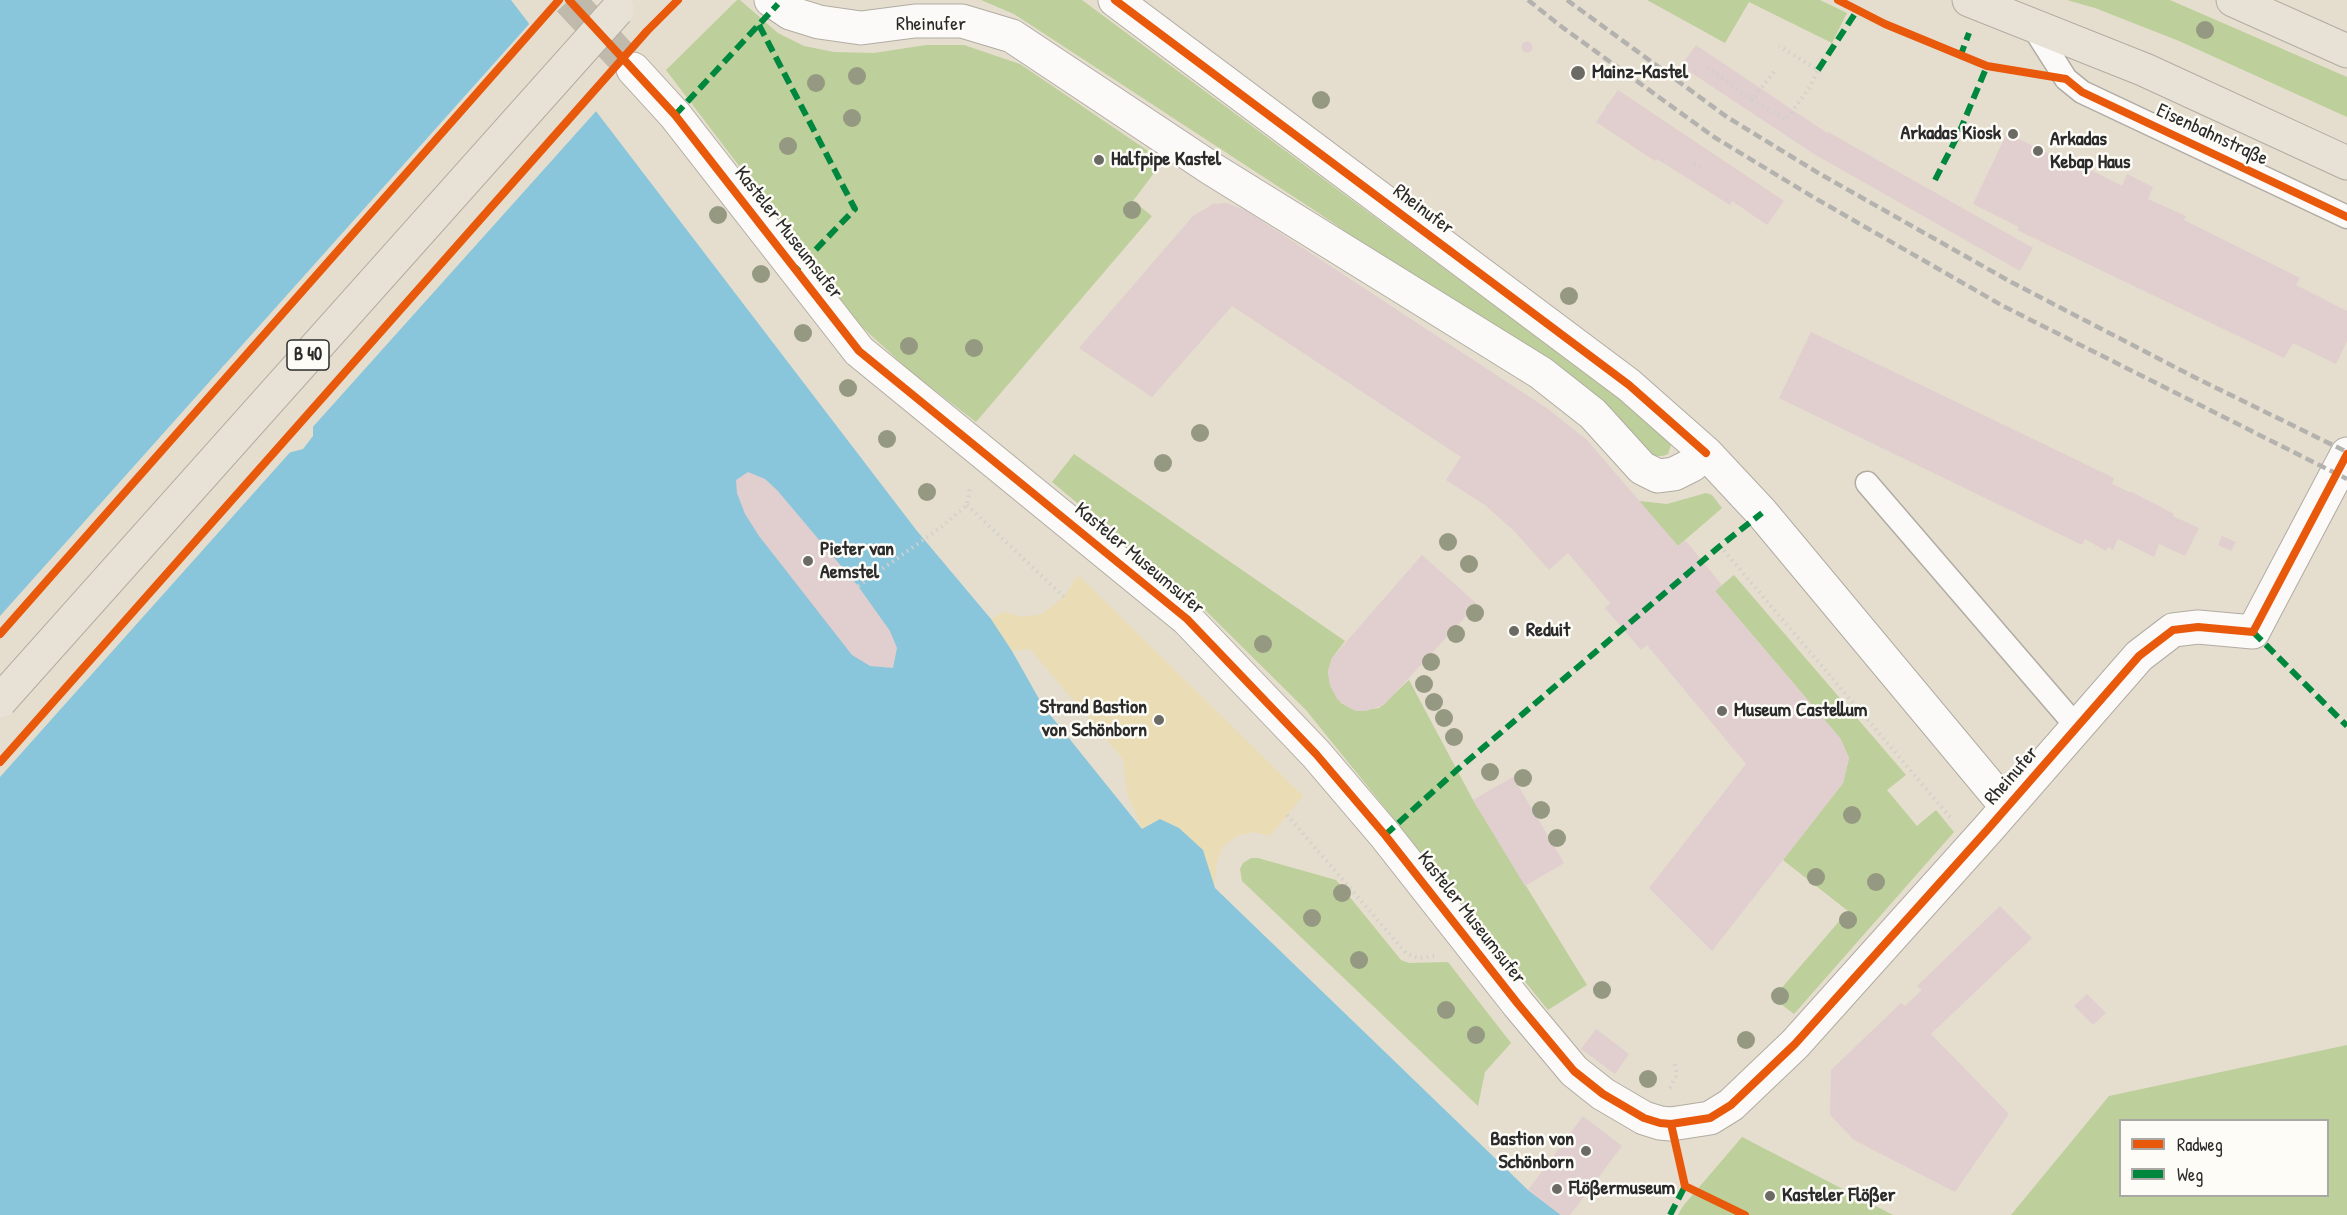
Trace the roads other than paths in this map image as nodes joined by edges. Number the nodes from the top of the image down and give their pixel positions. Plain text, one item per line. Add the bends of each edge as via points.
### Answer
1 (771, 0) edge
2 (1115, 0) edge
3 (1969, 0) edge
4 (2234, 0) edge
5 (623, 2) edge
6 (2030, 22) junction
7 (2347, 51) edge
8 (633, 69) tunnel mouth
9 (2347, 163) edge
10 (2347, 217) edge
11 (1706, 453) junction
12 (2347, 454) edge
13 (1867, 483) dead end
14 (0, 701) edge
15 (2077, 727) junction
16 (2007, 807) junction
17 (1671, 1124) joint

1 - 11 street, Rheinufer via 790,13 819,22 861,28 915,21 962,21 1012,36 1212,169 1540,373 1593,414 1642,468 1658,476 1674,474
2 - 11 street, Rheinufer via 1629,385
3 - 6 main road, Eisenbahnstraße
4 - 7 main road
5 - 14 main road, B 40, bridge
6 - 9 main road, Eisenbahnstraße
6 - 10 lane, Eisenbahnstraße via 2066,79 2082,92
8 - 17 street, Kasteler Museumsufer via 675,116 859,351 1187,619 1316,754 1574,1071 1644,1118
11 - 16 street, Rheinufer via 1762,513
12 - 15 street, Rheinufer via 2253,632 2198,627 2173,630 2139,656
13 - 15 lane
15 - 16 street, Rheinufer
16 - 17 street, Rheinufer via 1795,1044 1731,1105 1710,1118

